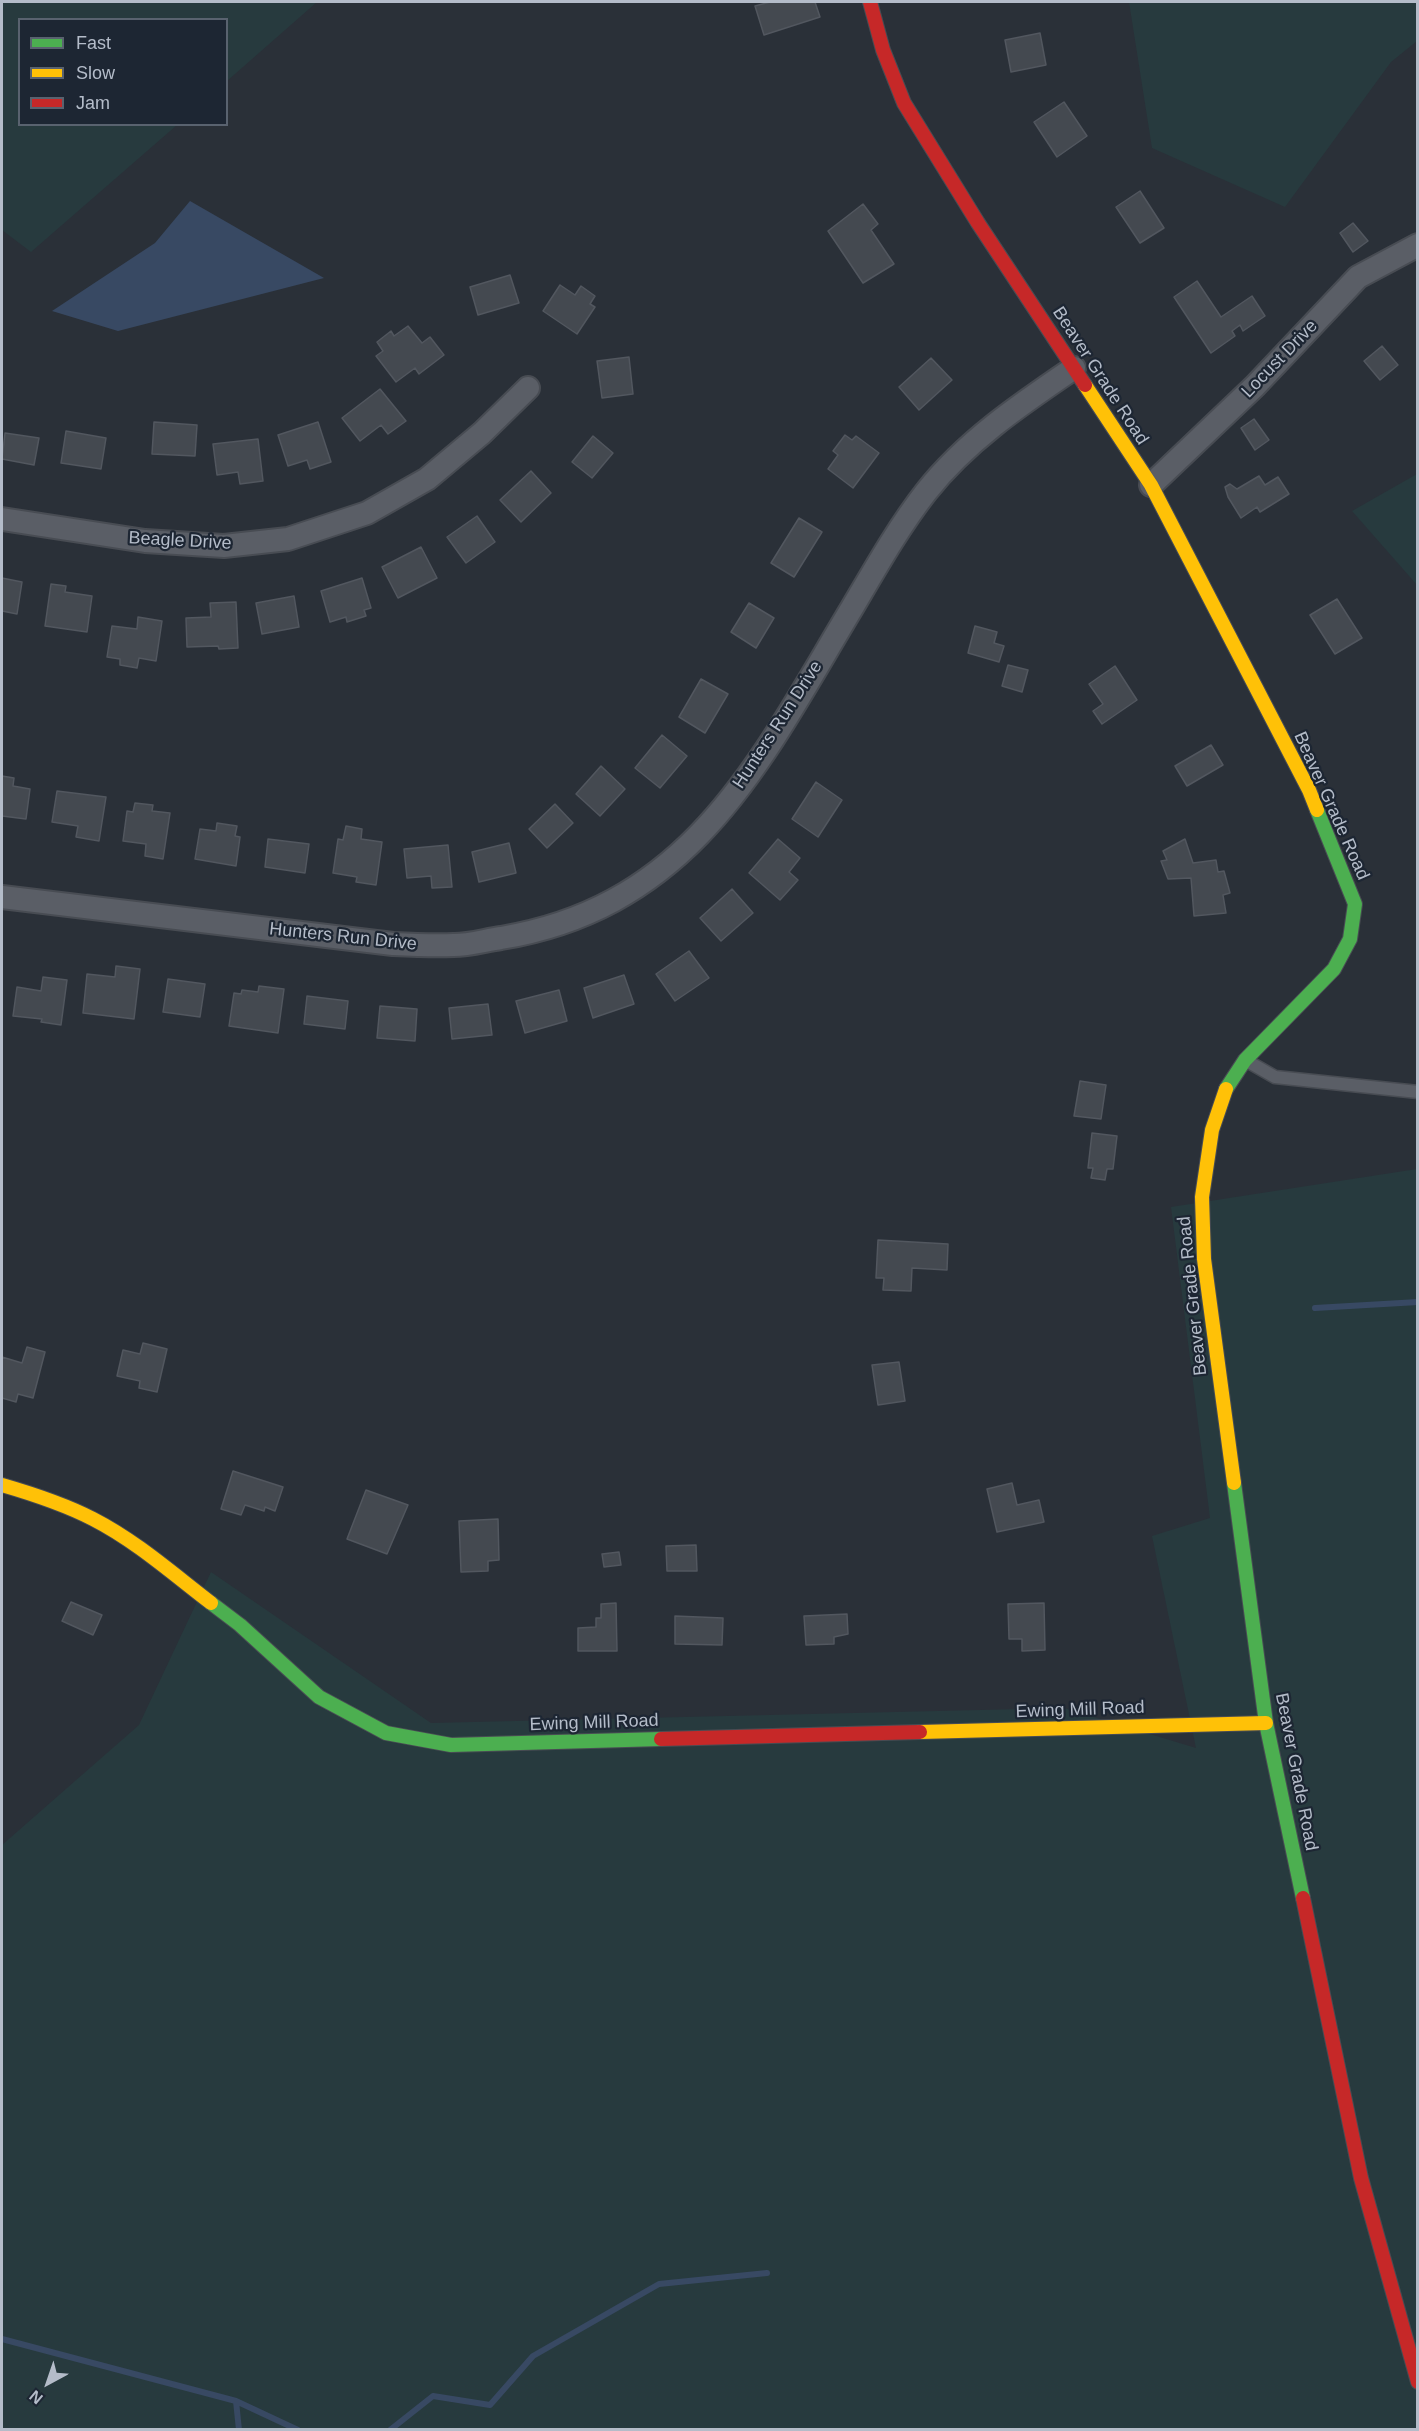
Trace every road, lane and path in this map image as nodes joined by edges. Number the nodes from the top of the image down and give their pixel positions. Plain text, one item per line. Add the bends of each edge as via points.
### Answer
1 (870, 2) edge
2 (1418, 245) edge
3 (1074, 368) junction
4 (528, 388) dead end
5 (1151, 485) junction
6 (2, 519) edge
7 (2, 897) edge
8 (1245, 1060) junction
9 (1418, 1092) edge
10 (2, 1485) edge
11 (1266, 1723) junction
12 (1418, 2382) edge

1 - 3 main road, Beaver Grade Road via 904,104
2 - 5 street, Locust Drive via 1358,277 1255,386
3 - 5 main road, Beaver Grade Road
3 - 7 street, Hunters Run Drive via 1015,408 968,447 926,492 751,773 704,831 669,865 581,918 530,933 456,945 393,944
4 - 6 street, Beagle Drive via 427,479 367,513 288,539 224,546 145,542
5 - 8 main road, Beaver Grade Road via 1309,790 1355,904 1350,939 1334,969
8 - 9 lane via 1275,1077
8 - 11 main road, Beaver Grade Road via 1224,1092 1215,1120 1202,1197 1204,1259
10 - 11 main road, Ewing Mill Road via 40,1496 126,1539 240,1625 319,1697 386,1733 450,1745
11 - 12 main road, Beaver Grade Road via 1361,2178

